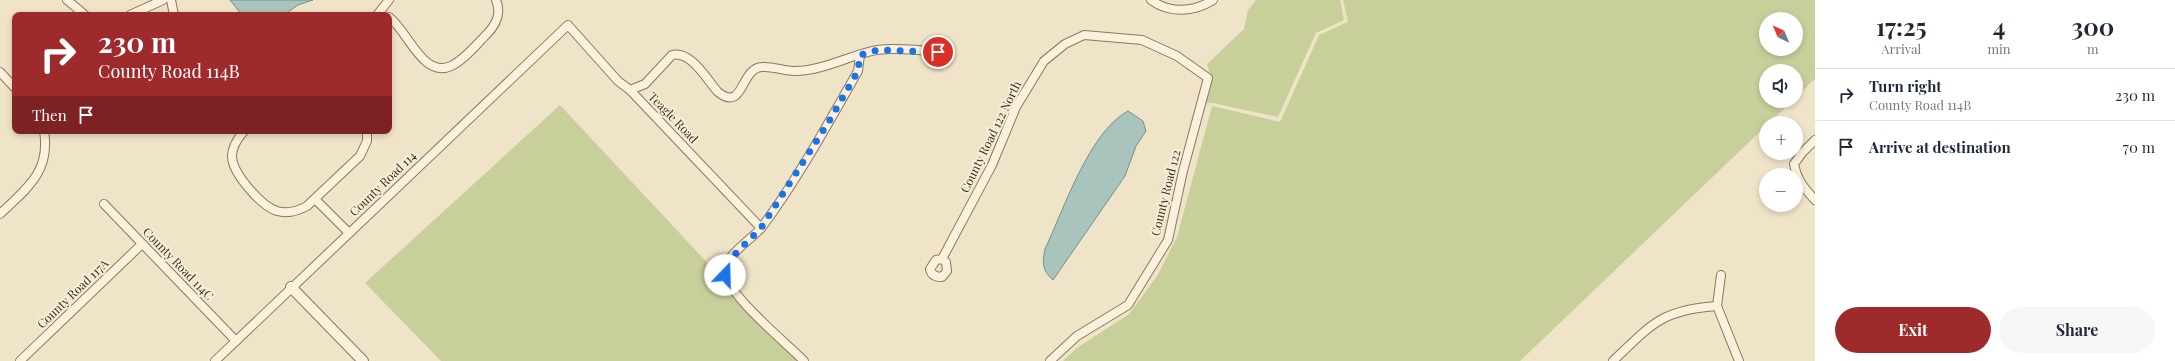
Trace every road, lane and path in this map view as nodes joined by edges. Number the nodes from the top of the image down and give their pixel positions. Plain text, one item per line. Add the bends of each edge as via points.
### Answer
1 (67, 0) edge
2 (163, 0) edge
3 (171, 0) edge
4 (389, 0) edge
5 (496, 0) edge
6 (1151, 0) edge
7 (1213, 0) edge
8 (81, 12) edge
9 (135, 12) edge
10 (173, 12) edge
11 (383, 12) edge
12 (392, 19) edge
13 (568, 25) joint
14 (938, 52) dead end
15 (860, 55) junction
16 (0, 72) edge
17 (1208, 78) joint
18 (12, 85) edge
19 (630, 90) junction
20 (44, 134) edge
21 (242, 134) edge
22 (367, 134) edge
23 (1815, 140) edge
24 (315, 199) junction
25 (1815, 200) edge
26 (104, 204) dead end
27 (0, 214) edge
28 (761, 228) junction
29 (349, 233) junction
30 (142, 244) junction
31 (942, 259) dead end
32 (1721, 276) dead end
33 (291, 287) junction
34 (1717, 306) junction
35 (236, 341) junction
36 (20, 361) edge
37 (215, 361) edge
38 (363, 361) edge
39 (804, 361) edge
40 (1050, 361) edge
41 (1613, 361) edge
42 (1739, 361) edge

1 - 8 street
2 - 9 street
3 - 10 street
4 - 11 street
5 - 12 street via 498,14 493,28 457,62 444,68 428,65
6 - 7 street via 1168,8 1184,10 1199,8
13 - 19 street, Teagle Road via 618,81
13 - 29 street, County Road 114
14 - 15 street via 878,50
15 - 19 street via 801,70 783,71 762,67 754,69 738,94 730,98 718,92 687,57 676,54 672,55 645,84
15 - 28 street via 858,71
16 - 18 street
17 - 31 street, County Road 122 North via 1177,56 1142,40 1084,35 1065,44 1044,61 1016,107 992,165
17 - 40 street, County Road 122 via 1168,240 1128,304 1077,336
19 - 28 street, Teagle Road
20 - 27 street via 43,165 30,186
21 - 24 street via 233,148 233,164 243,181 262,202 276,210 291,212 301,210
22 - 24 street via 368,141 360,156
23 - 25 street via 1794,164 1802,186
24 - 29 street
26 - 30 street, County Road 114C
28 - 39 street via 733,256 726,267 725,275 730,286 743,301
29 - 33 street, County Road 114
30 - 35 street, County Road 114C
30 - 36 street, County Road 117A
32 - 34 street
33 - 35 street, County Road 114
33 - 38 street
34 - 41 street via 1689,308 1669,315 1651,325
34 - 42 street
35 - 37 street, County Road 114

